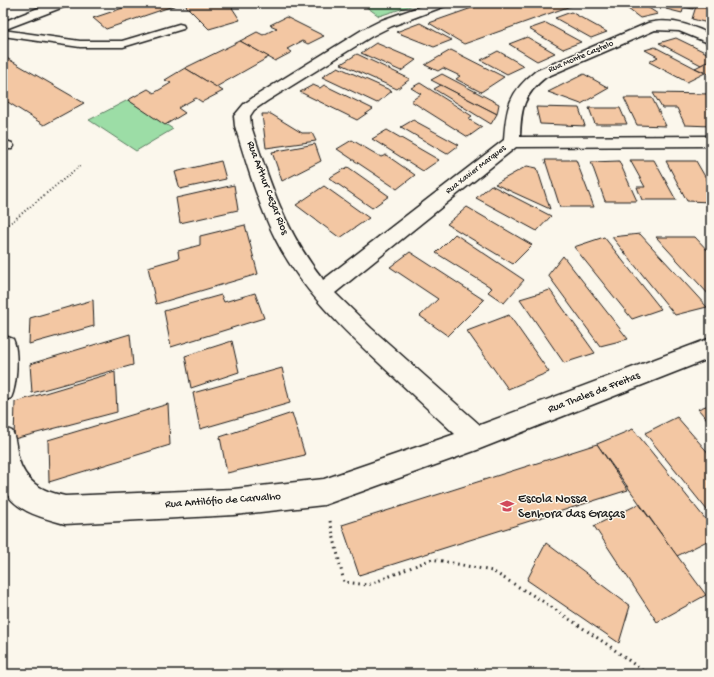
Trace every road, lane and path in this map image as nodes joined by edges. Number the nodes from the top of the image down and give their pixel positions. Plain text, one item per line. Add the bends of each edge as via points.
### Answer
1 (32, 3) edge
2 (62, 3) edge
3 (441, 3) edge
4 (3, 14) edge
5 (3, 26) edge
6 (179, 27) dead end
7 (3, 33) edge
8 (711, 40) edge
9 (711, 141) edge
10 (512, 142) junction
11 (81, 165) dead end
12 (3, 229) edge
13 (322, 292) junction
14 (5, 346) dead end
15 (711, 348) edge
16 (3, 390) edge
17 (477, 438) junction
18 (3, 439) edge
19 (324, 492) junction
20 (647, 674) edge

1 - 4 street
2 - 5 street
3 - 13 street, Rua Arthur Cezar Rios via 367,33 262,98 249,107 242,116 243,126 277,221 294,256
6 - 7 lane via 123,44 80,44
8 - 10 street, Rua Monte Castelo via 675,25 653,26 541,74 524,88 517,101 513,114
9 - 10 street, Rua Xavier Marques
10 - 13 street, Rua Xavier Marques
11 - 12 path
13 - 17 street, Rua Arthur Cezar Rios via 350,322
14 - 16 street
15 - 17 street, Rua Thales de Freitas
17 - 19 street, Rua Antilófio de Carvalho
18 - 19 street, Rua Antilófio de Carvalho via 10,473 22,492 40,503 65,510 234,502
19 - 20 path via 344,582 368,585 432,559 492,571 544,602

